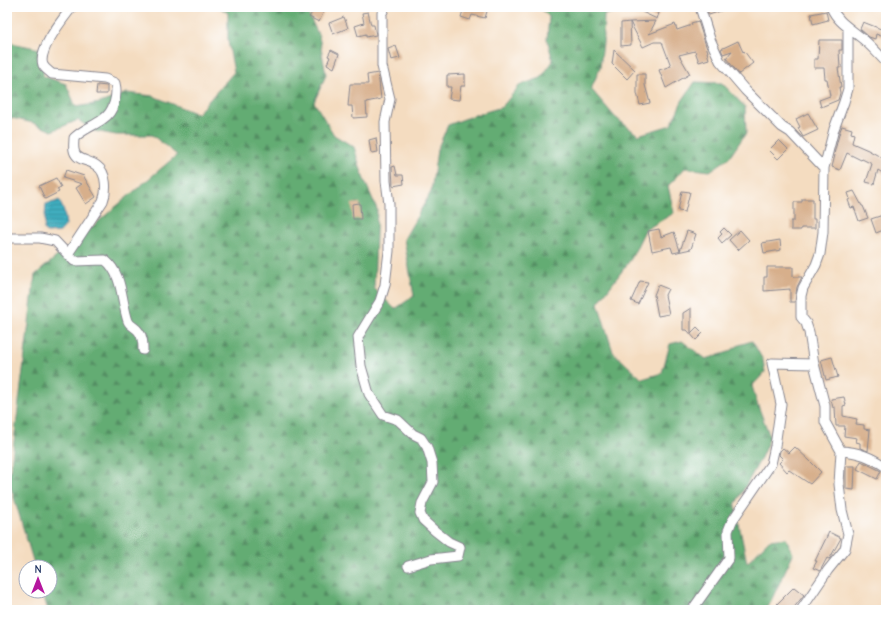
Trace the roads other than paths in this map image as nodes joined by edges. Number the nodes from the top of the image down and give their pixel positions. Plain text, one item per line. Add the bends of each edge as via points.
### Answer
1 (72, 7) edge
2 (385, 7) edge
3 (700, 7) edge
4 (831, 7) edge
5 (848, 28) junction
6 (886, 62) edge
7 (824, 168) junction
8 (7, 238) edge
9 (68, 254) junction
10 (143, 350) dead end
11 (814, 364) junction
12 (841, 451) junction
13 (886, 467) edge
14 (408, 566) dead end
15 (692, 610) edge
16 (801, 610) edge

1 - 9 street via 48,42 42,56 43,64 52,74 105,79 115,82 116,89 115,103 104,119 79,132 74,138 74,151 77,156 97,166 101,171 106,192 104,201
2 - 14 street via 382,13 382,66 390,98 384,122 389,251 385,285 380,301 358,337 361,366 369,394 383,415 398,420 427,447 432,462 433,482 422,503 420,512 423,520 449,542 460,547 458,556 430,559
3 - 7 street via 720,61
4 - 5 street via 834,15
5 - 6 street via 860,36
5 - 7 street via 848,89 834,128
7 - 11 street via 824,232 820,254 800,296 800,317 806,323 809,332
8 - 9 street via 40,238 55,242
9 - 10 street via 74,261 105,260 109,263 120,285 129,323 139,332
11 - 12 street via 825,406 825,422
11 - 15 street via 772,363 781,404 771,464 732,521 728,532 729,558
12 - 13 street via 854,452
12 - 16 street via 842,510 848,534 845,550

